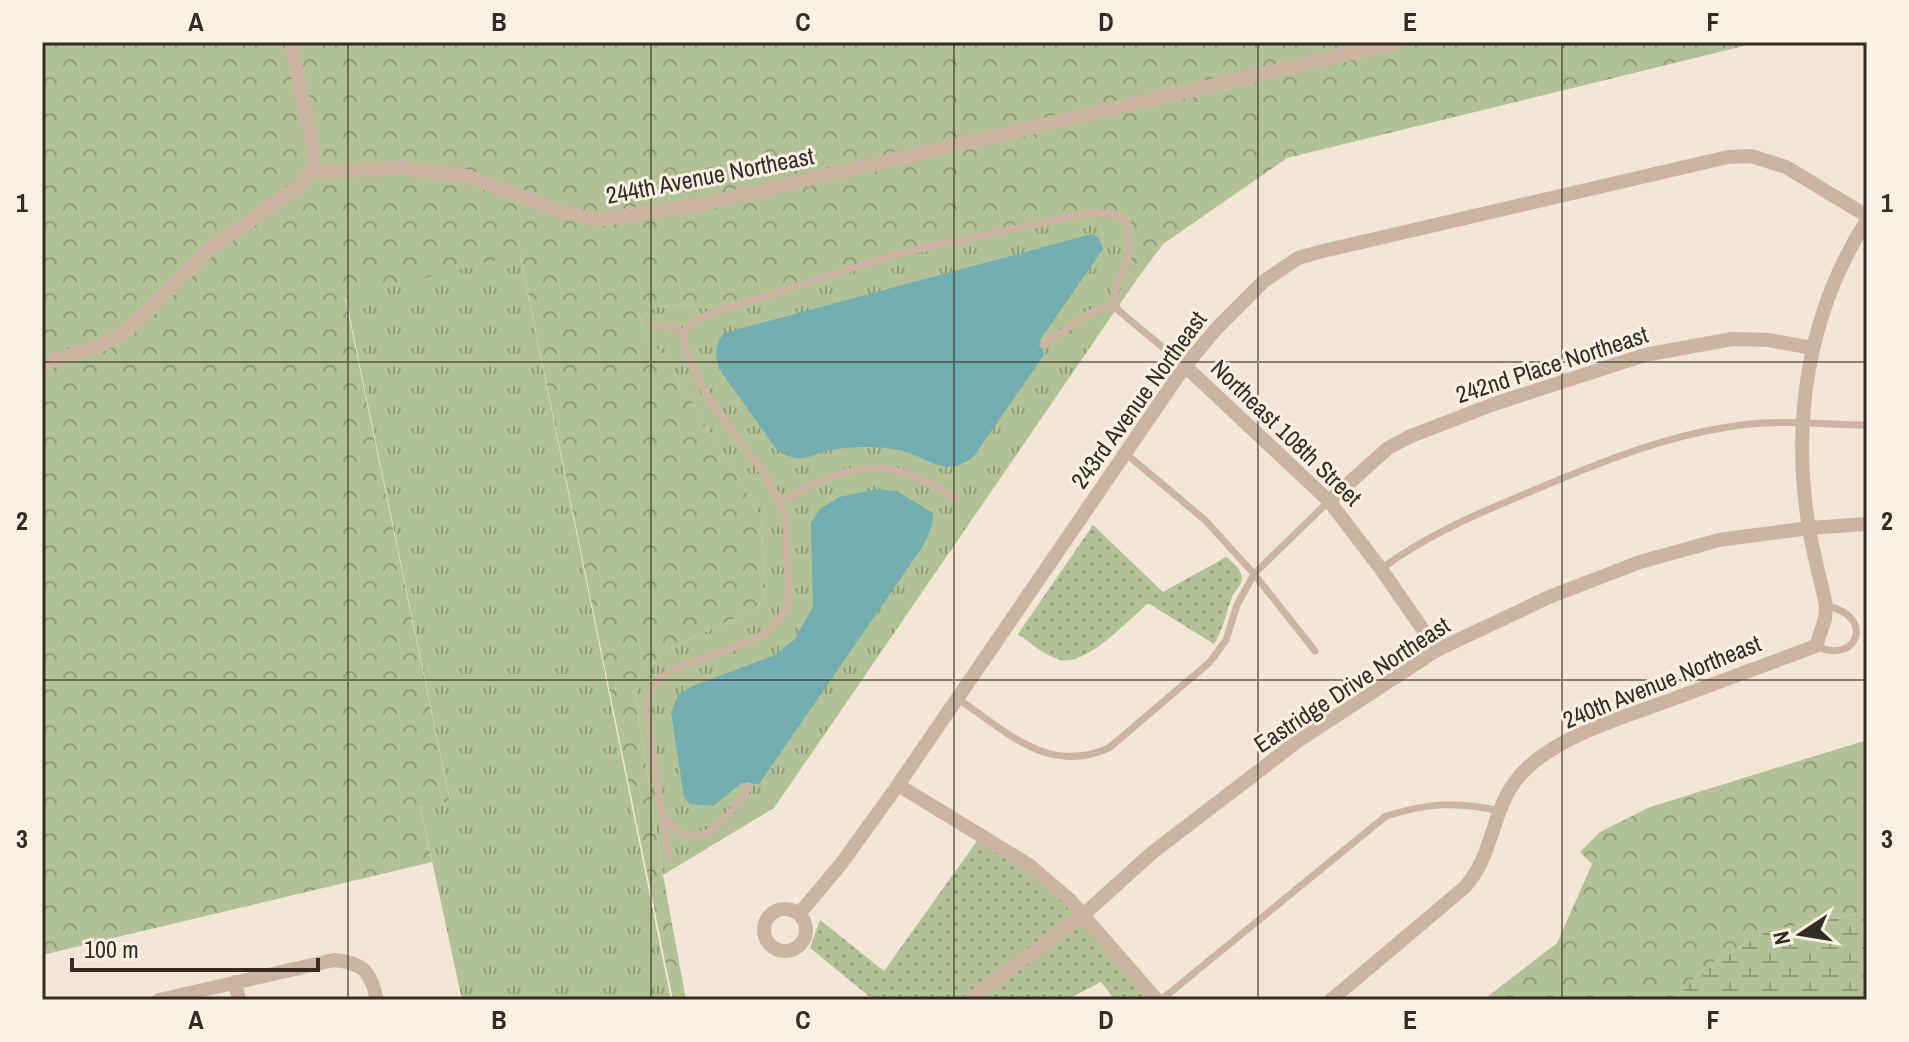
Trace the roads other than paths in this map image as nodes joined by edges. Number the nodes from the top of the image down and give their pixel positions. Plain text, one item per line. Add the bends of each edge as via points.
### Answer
1 (291, 42) edge
2 (1400, 42) edge
3 (313, 169) junction
4 (1867, 218) edge
5 (1115, 303) junction
6 (653, 325) dead end
7 (683, 332) junction
8 (1043, 345) dead end
9 (1812, 348) junction
10 (42, 364) edge
11 (1185, 366) junction
12 (1802, 423) junction
13 (1867, 425) edge
14 (1125, 453) junction
15 (957, 499) dead end
16 (1329, 501) junction
17 (779, 503) junction
18 (1867, 524) edge
19 (1809, 528) junction
20 (1381, 569) junction
21 (1254, 574) junction
22 (1826, 606) junction
23 (1855, 636) junction
24 (1867, 637) edge
25 (1816, 646) junction
26 (1437, 650) junction
27 (1315, 651) dead end
28 (956, 698) junction
29 (898, 785) junction
30 (749, 786) dead end
31 (1500, 811) junction
32 (663, 816) junction
33 (669, 858) dead end
34 (799, 914) dead end
35 (1083, 915) junction
36 (235, 982) junction
37 (159, 1000) edge
38 (239, 1000) edge
39 (377, 1000) edge
40 (969, 1000) edge
41 (1159, 1000) edge
42 (1331, 1000) edge

1 - 3 street
2 - 3 street, 244th Avenue Northeast via 630,217 597,220 563,212 466,176 400,168
3 - 10 street via 300,186 212,247 129,329 104,344
4 - 9 street via 1830,291
4 - 11 street, 243rd Avenue Northeast via 1767,159 1705,161 1298,258 1243,301
5 - 7 lane via 1129,231 1120,215 1101,212 901,253 709,314
5 - 8 lane
5 - 11 lane via 1124,317
6 - 7 lane
7 - 17 lane via 702,386
9 - 12 street
9 - 16 street, 242nd Place Northeast via 1732,339 1645,355 1411,436 1388,448
11 - 14 street, 243rd Avenue Northeast
11 - 16 street, Northeast 108th Street
12 - 13 lane
12 - 19 street
12 - 20 lane via 1718,429 1662,442 1459,522
14 - 21 lane via 1205,520
14 - 28 street, 243rd Avenue Northeast
15 - 17 lane via 913,476 873,469 818,480
16 - 20 street, Northeast 108th Street
16 - 21 lane
17 - 32 lane via 786,524 789,591 782,615 756,638 675,669 649,695
18 - 19 street, Eastridge Drive Northeast
19 - 22 street
19 - 26 street, Eastridge Drive Northeast via 1719,540 1640,562 1549,597
20 - 26 street, Northeast 108th Street
21 - 27 lane
21 - 28 lane via 1226,640 1210,662 1125,736 1091,756 1075,759 1038,752
22 - 23 lane via 1853,617
22 - 25 street
23 - 24 lane
23 - 25 lane via 1843,651
25 - 31 street, 240th Avenue Northeast via 1594,729 1549,752 1517,779
26 - 35 street, Eastridge Drive Northeast via 1298,741 1153,852
28 - 29 street, 243rd Avenue Northeast
29 - 34 street, 243rd Avenue Northeast
29 - 35 street via 1029,865
30 - 32 lane via 723,821 703,835 681,834
31 - 41 lane via 1445,803 1386,816
31 - 42 street, 240th Avenue Northeast via 1479,871 1465,887
32 - 33 lane
35 - 40 street, Eastridge Drive Northeast
35 - 41 street
36 - 37 street
36 - 38 street
36 - 39 street via 349,961 372,979

